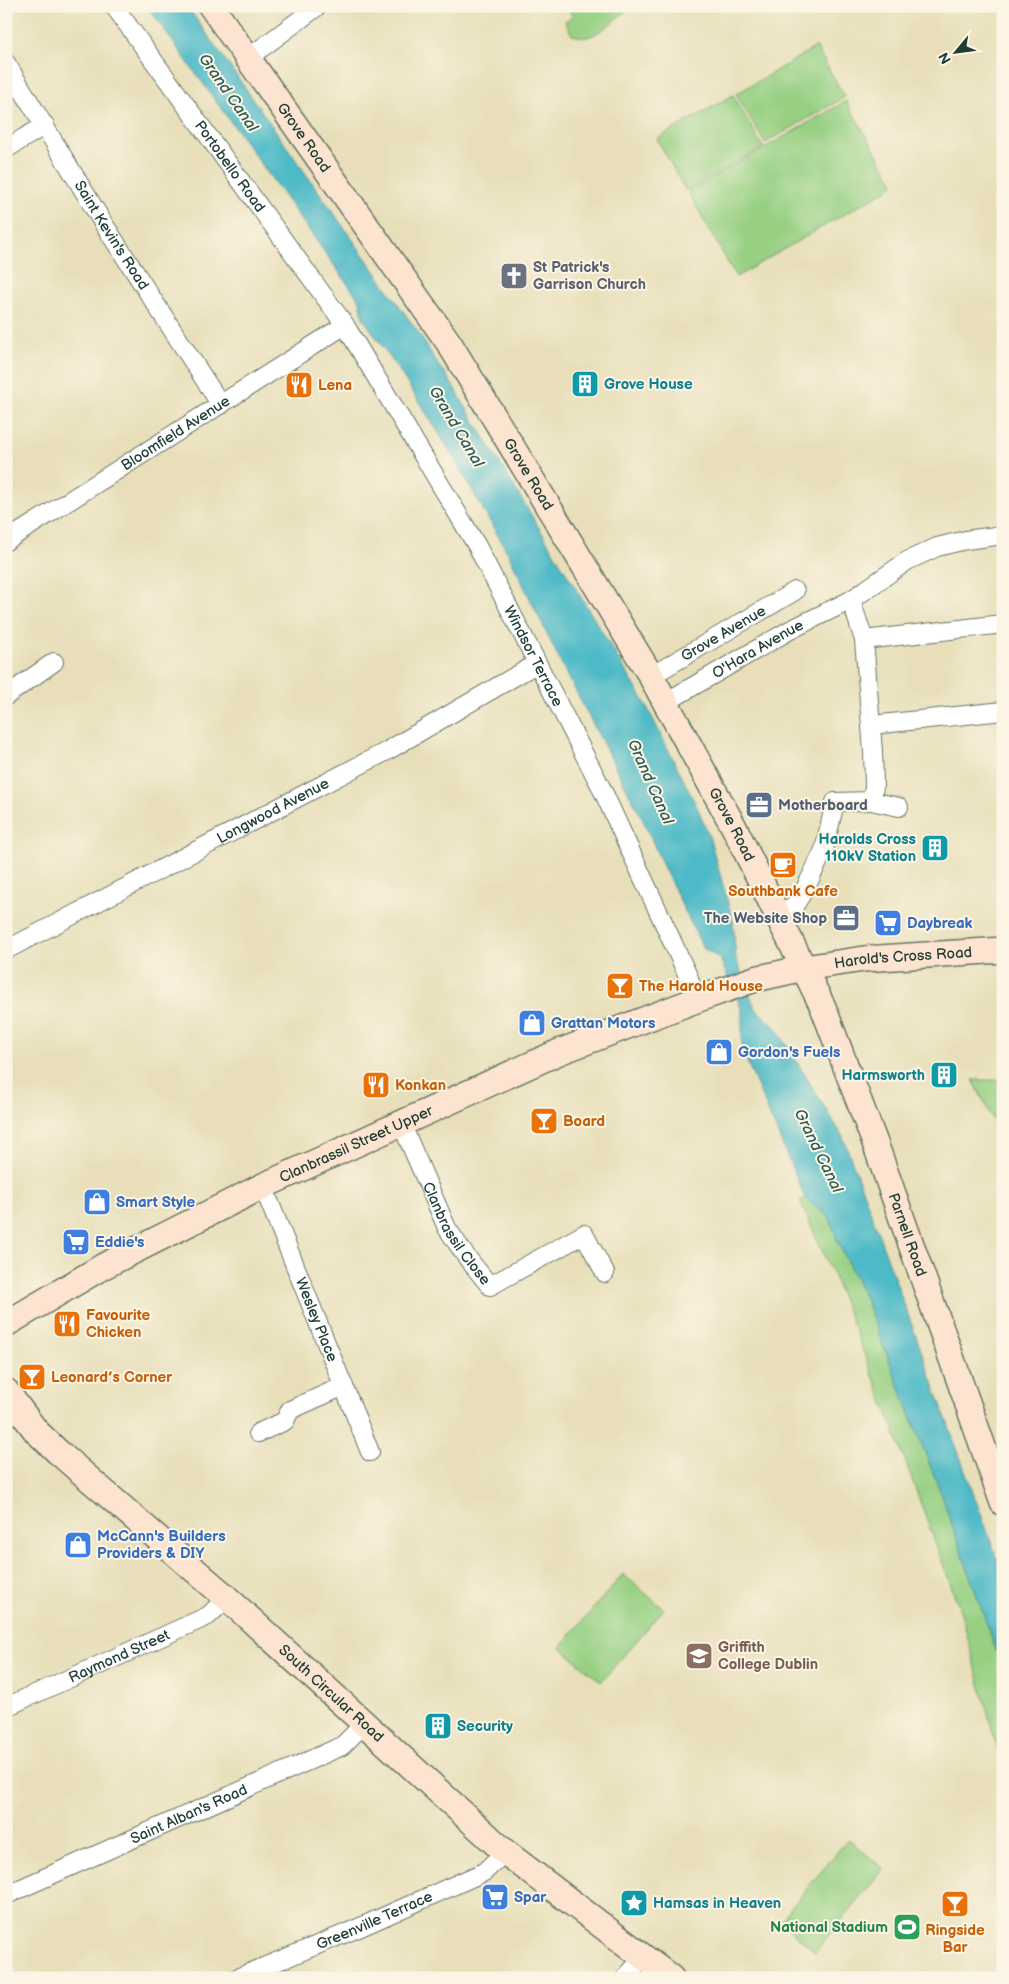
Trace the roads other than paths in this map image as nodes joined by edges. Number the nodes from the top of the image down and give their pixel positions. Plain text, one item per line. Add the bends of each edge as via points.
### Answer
1 (114, 6) edge
2 (211, 6) edge
3 (318, 6) edge
4 (247, 59) junction
5 (6, 63) edge
6 (45, 125) junction
7 (6, 149) edge
8 (345, 325) junction
9 (221, 405) junction
10 (1003, 535) edge
11 (6, 541) edge
12 (795, 592) dead end
13 (851, 600) junction
14 (1003, 624) edge
15 (864, 640) junction
16 (54, 662) dead end
17 (536, 664) junction
18 (651, 676) junction
19 (6, 696) edge
20 (666, 702) junction
21 (1003, 711) edge
22 (872, 725) junction
23 (871, 801) junction
24 (900, 807) dead end
25 (775, 912) junction
26 (6, 950) edge
27 (1003, 950) edge
28 (804, 968) junction
29 (756, 979) joint
30 (708, 996) junction
31 (401, 1123) junction
32 (263, 1186) junction
33 (605, 1273) dead end
34 (6, 1324) edge
35 (344, 1386) junction
36 (6, 1391) edge
37 (258, 1433) dead end
38 (370, 1452) dead end
39 (1001, 1494) edge
40 (227, 1598) junction
41 (6, 1707) edge
42 (364, 1724) junction
43 (505, 1852) junction
44 (6, 1895) edge
45 (644, 1957) junction
46 (237, 1978) edge
47 (624, 1978) edge
48 (671, 1978) edge

1 - 8 street, Portobello Road
2 - 4 main road, Grove Road
3 - 4 street
4 - 18 main road, Grove Road via 449,343
5 - 6 street, Saint Kevin's Road
6 - 7 street
6 - 9 street, Saint Kevin's Road via 105,226
8 - 9 street, Bloomfield Avenue
8 - 17 street, Windsor Terrace via 477,546
9 - 11 street, Bloomfield Avenue
10 - 13 street, O'Hara Avenue via 937,548 907,561
12 - 18 street, Grove Avenue
13 - 15 street
13 - 20 street, O'Hara Avenue via 790,630
14 - 15 street
15 - 22 street
16 - 19 street
17 - 26 street, Longwood Avenue via 387,751
17 - 30 street, Windsor Terrace via 601,787 689,978
18 - 20 main road, Grove Road
20 - 25 main road, Grove Road
21 - 22 street
22 - 23 street via 874,788
23 - 24 street
23 - 25 street via 835,802 824,850 806,887 793,908
25 - 28 main road, Grove Road
27 - 28 main road, Harold's Cross Road via 864,959
28 - 29 main road, Harold's Cross Road
28 - 39 main road, Parnell Road via 823,1007 874,1143
29 - 30 main road, Clanbrassil Street Upper
30 - 31 main road, Clanbrassil Street Upper via 559,1052
31 - 32 main road, Clanbrassil Street Upper
31 - 33 street, Clanbrassil Close via 447,1228 490,1286 584,1234
32 - 34 main road, Clanbrassil Street Upper via 102,1266
32 - 35 street, Wesley Place
35 - 37 street via 290,1410 285,1421
35 - 38 street, Wesley Place
36 - 40 main road, South Circular Road via 58,1452
40 - 41 street, Raymond Street via 208,1616
40 - 42 main road, South Circular Road
42 - 43 main road, South Circular Road
42 - 44 street, Saint Alban's Road via 342,1746
43 - 45 main road, South Circular Road
43 - 46 street, Greenville Terrace via 484,1872
45 - 47 street
45 - 48 main road, South Circular Road

